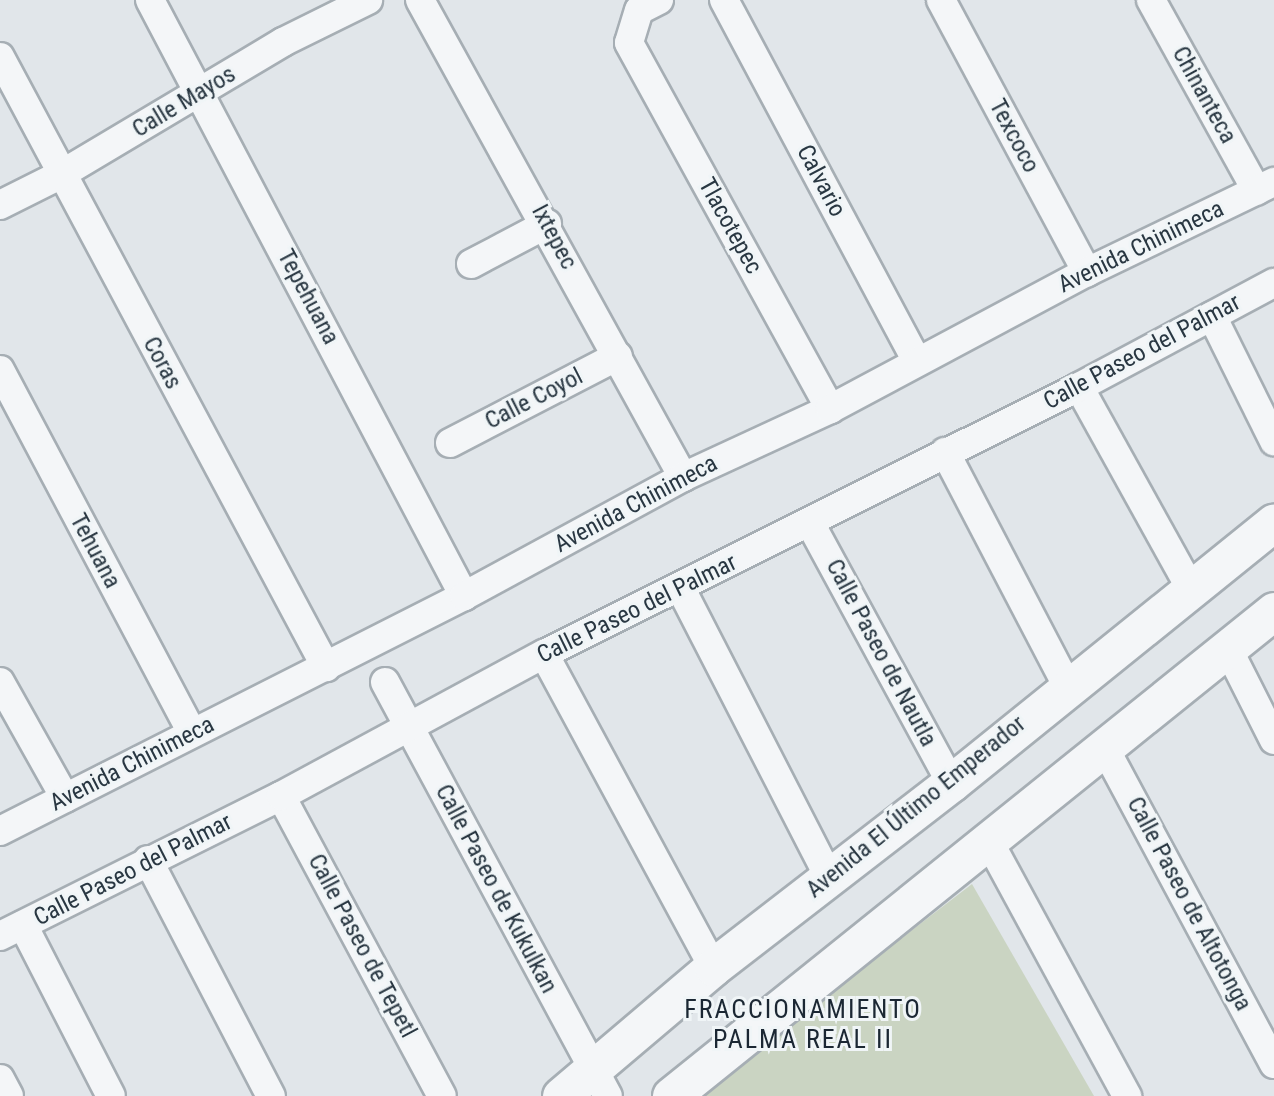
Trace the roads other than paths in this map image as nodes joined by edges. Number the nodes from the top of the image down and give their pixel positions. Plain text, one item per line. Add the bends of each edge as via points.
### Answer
1 (150, 0) edge
2 (368, 0) edge
3 (420, 0) edge
4 (659, 0) edge
5 (724, 0) edge
6 (941, 0) edge
7 (1152, 0) edge
8 (0, 57) edge
9 (199, 95) junction
10 (60, 174) junction
11 (1265, 187) edge
12 (0, 205) edge
13 (547, 224) junction
14 (471, 264) dead end
15 (1087, 272) junction
16 (1274, 283) edge
17 (1212, 316) junction
18 (618, 356) junction
19 (917, 362) junction
20 (0, 370) edge
21 (1079, 387) junction
22 (830, 409) junction
23 (1274, 441) edge
24 (450, 443) dead end
25 (945, 452) junction
26 (683, 477) junction
27 (1274, 522) edge
28 (810, 523) junction
29 (681, 589) junction
30 (1191, 589) junction
31 (464, 596) junction
32 (1274, 611) edge
33 (1228, 649) junction
34 (544, 654) junction
35 (326, 667) junction
36 (0, 682) edge
37 (385, 682) dead end
38 (1068, 685) junction
39 (408, 726) junction
40 (192, 732) junction
41 (1274, 740) edge
42 (1104, 745) junction
43 (951, 783) junction
44 (281, 796) junction
45 (65, 798) junction
46 (0, 831) edge
47 (987, 838) junction
48 (148, 860) junction
49 (829, 877) junction
50 (12, 931) edge
51 (713, 967) junction
52 (1274, 1064) edge
53 (600, 1083) edge
54 (111, 1096) edge
55 (271, 1096) edge
56 (442, 1096) edge
57 (561, 1096) edge
58 (671, 1096) edge
59 (1127, 1096) edge

1 - 9 street, Tepehuana
2 - 9 street, Calle Mayos via 283,42
3 - 13 street, Ixtepec
4 - 22 street, Tlacotepec via 639,10 629,43
5 - 19 street, Calvario
6 - 15 street, Texcoco
7 - 11 street, Chinanteca
8 - 10 street, Coras
9 - 10 street, Calle Mayos
9 - 31 street, Tepehuana
10 - 12 street, Calle Mayos
10 - 35 street, Coras
11 - 15 street, Avenida Chinimeca
13 - 14 street
13 - 18 street, Ixtepec
15 - 19 street, Avenida Chinimeca
16 - 17 street, Calle Paseo del Palmar
17 - 21 street, Calle Paseo del Palmar
17 - 23 street
18 - 24 street, Calle Coyol
18 - 26 street, Ixtepec
19 - 22 street, Avenida Chinimeca
20 - 40 street, Tehuana
21 - 25 street, Calle Paseo del Palmar
21 - 30 street
22 - 26 street, Avenida Chinimeca
25 - 28 street, Calle Paseo del Palmar
25 - 38 street
26 - 31 street, Avenida Chinimeca
27 - 30 street, Avenida El Último Emperador
28 - 29 street, Calle Paseo del Palmar
28 - 43 street, Calle Paseo de Nautla
29 - 34 street, Calle Paseo del Palmar
29 - 49 street
30 - 38 street, Avenida El Último Emperador
31 - 35 street, Avenida Chinimeca
32 - 33 street
33 - 41 street
33 - 42 street
34 - 39 street, Calle Paseo del Palmar
34 - 51 street
35 - 40 street, Avenida Chinimeca
36 - 45 street
37 - 39 street, Calle Paseo de Kukulkan
38 - 43 street, Avenida El Último Emperador
39 - 44 street, Calle Paseo del Palmar
39 - 53 street, Calle Paseo de Kukulkan
40 - 45 street, Avenida Chinimeca
42 - 47 street
42 - 52 street, Calle Paseo de Altotonga
43 - 49 street, Avenida El Último Emperador
44 - 48 street, Calle Paseo del Palmar
44 - 56 street, Calle Paseo de Tepetl
45 - 46 street, Avenida Chinimeca
47 - 58 street
47 - 59 street
48 - 50 street, Calle Paseo del Palmar
48 - 55 street
49 - 51 street, Avenida El Último Emperador
50 - 54 street
51 - 53 street, Avenida El Último Emperador
53 - 57 street, Avenida El Último Emperador

